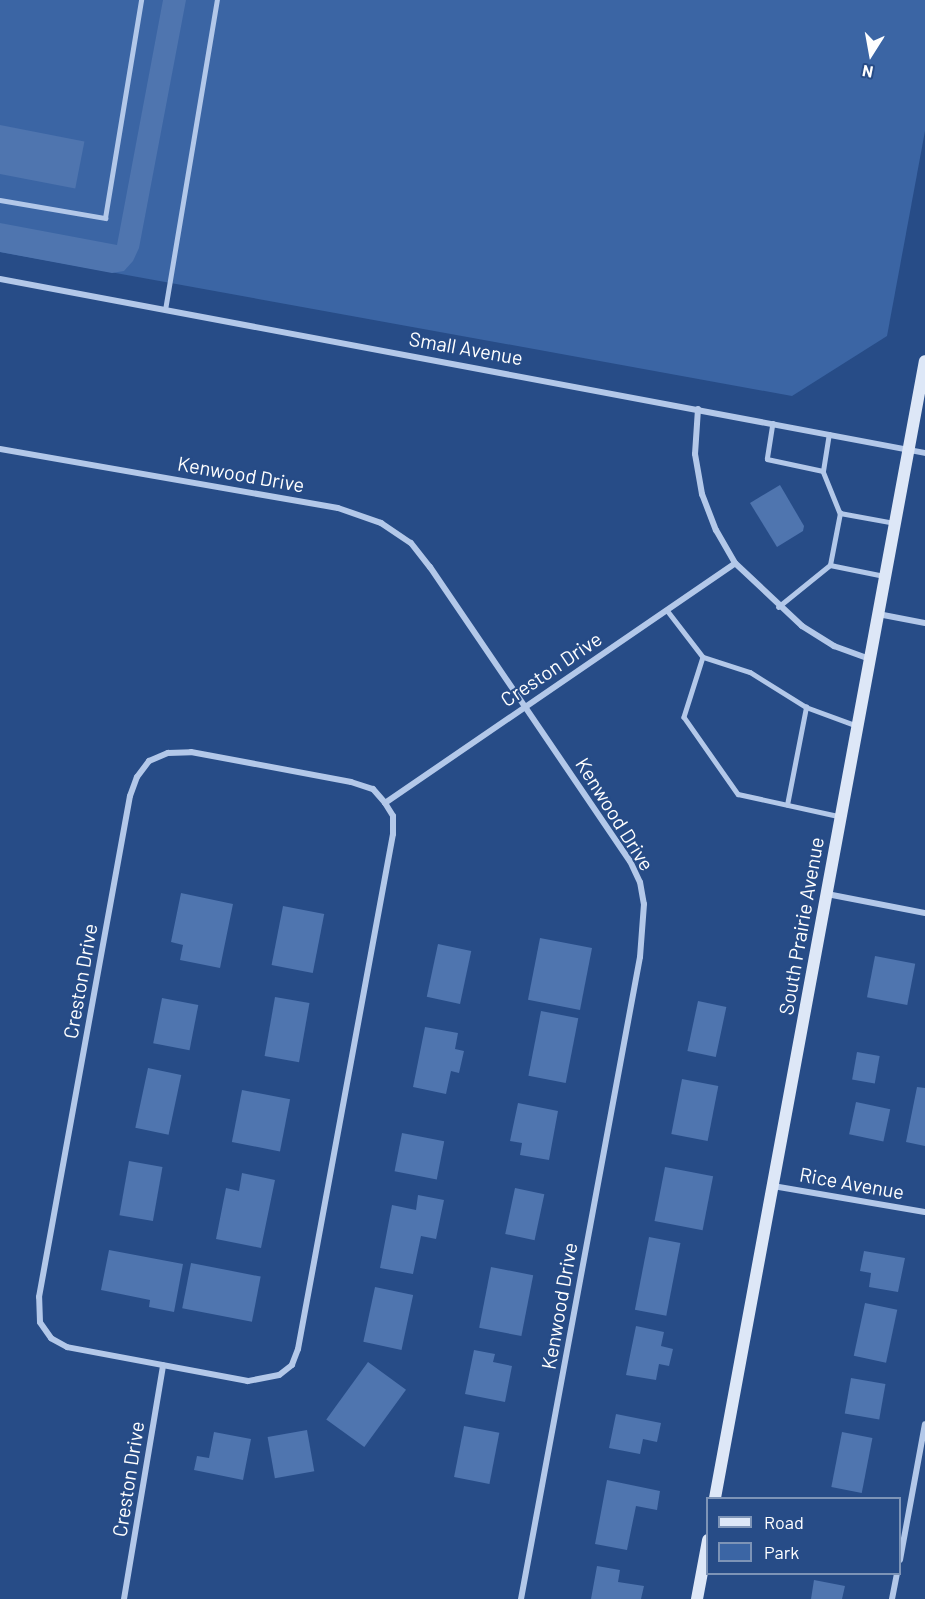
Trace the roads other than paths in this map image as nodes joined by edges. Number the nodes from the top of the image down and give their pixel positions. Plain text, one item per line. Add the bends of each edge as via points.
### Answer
1 (141, 0) edge
2 (218, 0) edge
3 (0, 200) edge
4 (0, 279) edge
5 (165, 310) junction
6 (925, 361) edge
7 (698, 409) junction
8 (773, 423) junction
9 (829, 434) junction
10 (0, 449) edge
11 (909, 450) junction
12 (925, 453) edge
13 (823, 471) junction
14 (840, 513) junction
15 (895, 523) junction
16 (735, 563) junction
17 (830, 565) junction
18 (885, 576) junction
19 (778, 607) junction
20 (667, 610) junction
21 (878, 614) junction
22 (925, 623) edge
23 (702, 657) junction
24 (870, 659) junction
25 (526, 707) junction
26 (806, 708) junction
27 (858, 726) junction
28 (386, 803) junction
29 (787, 805) junction
30 (841, 817) junction
31 (827, 894) junction
32 (925, 913) edge
33 (772, 1186) junction
34 (925, 1212) edge
35 (164, 1365) junction
36 (925, 1424) edge
37 (715, 1497) edge
38 (706, 1551) edge
39 (901, 1555) edge
40 (897, 1575) edge
41 (124, 1599) edge
42 (521, 1599) edge
43 (697, 1599) edge
44 (892, 1599) edge

1 - 3 lane via 105,218
2 - 5 lane
4 - 5 street, Small Avenue
5 - 7 street, Small Avenue
6 - 11 main road, South Prairie Avenue
7 - 8 street, Small Avenue
7 - 16 street via 695,454 702,494
8 - 9 street, Small Avenue
8 - 13 lane via 766,459
9 - 11 street, Small Avenue
9 - 13 lane
10 - 25 street, Kenwood Drive via 338,508 381,523 411,543
11 - 12 street, Small Avenue
11 - 15 main road, South Prairie Avenue
13 - 14 lane
14 - 15 lane
14 - 17 lane
15 - 18 main road, South Prairie Avenue
16 - 19 street
16 - 20 street, Creston Drive
17 - 18 lane
17 - 19 lane
18 - 21 main road, South Prairie Avenue
19 - 24 street via 834,646
20 - 23 lane
20 - 25 street, Creston Drive
21 - 22 street
21 - 24 main road, South Prairie Avenue
23 - 26 lane via 750,672
23 - 29 lane via 684,717 738,794
24 - 27 main road, South Prairie Avenue
25 - 28 street, Creston Drive
25 - 42 street, Kenwood Drive via 630,861 644,904 640,957
26 - 27 lane
26 - 29 lane
27 - 30 main road, South Prairie Avenue
28 - 35 street, Creston Drive via 393,816 393,834 292,1365 267,1380 248,1381
28 - 35 street, Creston Drive via 373,789 351,782 191,752 168,753 149,761 137,777 130,796 38,1310 40,1322 51,1338 67,1347
29 - 30 lane
30 - 31 main road, South Prairie Avenue
31 - 32 street
31 - 33 main road, South Prairie Avenue
33 - 34 street, Rice Avenue
33 - 37 main road, South Prairie Avenue
35 - 41 street, Creston Drive
36 - 39 street
38 - 43 main road
40 - 44 street

